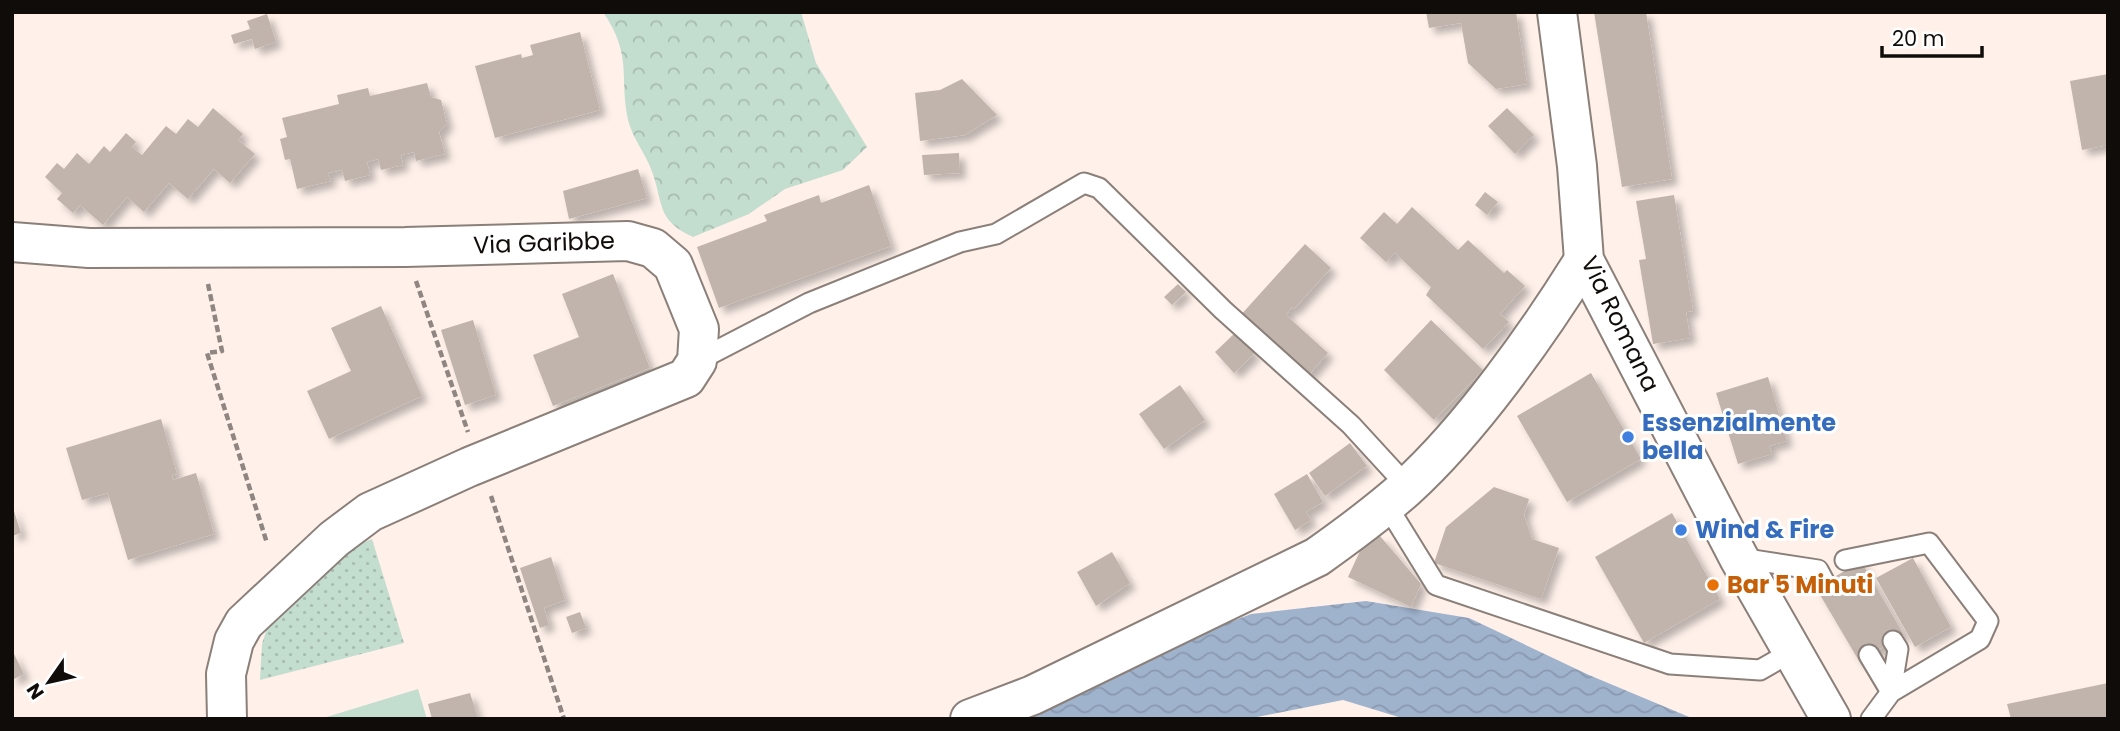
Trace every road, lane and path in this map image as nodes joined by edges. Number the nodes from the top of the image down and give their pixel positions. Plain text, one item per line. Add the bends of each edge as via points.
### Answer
1 (1557, 12) edge
2 (12, 242) edge
3 (224, 246) junction
4 (1584, 260) junction
5 (424, 310) dead end
6 (696, 361) junction
7 (480, 463) junction
8 (1397, 495) junction
9 (267, 543) dead end
10 (1739, 558) junction
11 (1893, 641) dead end
12 (1793, 652) junction
13 (1869, 655) dead end
14 (1891, 692) junction
15 (227, 719) edge
16 (564, 719) edge
17 (970, 719) edge
18 (1831, 719) edge
19 (1871, 719) edge

1 - 4 street, Via Romana
2 - 3 street, Via Garibbe via 89,248
3 - 6 street, Via Garibbe via 628,241 653,248 673,265 699,329
3 - 9 path via 205,272 222,351 207,353
4 - 8 street via 1556,305 1463,427
4 - 10 street, Via Romana
5 - 7 path
6 - 7 street via 687,378
6 - 8 lane via 809,303 960,242 996,234 1084,183 1099,188 1223,310 1351,425
7 - 15 street via 370,512 316,553 244,623 226,674
7 - 16 path
8 - 12 lane via 1436,585 1670,664 1760,670
8 - 17 street via 1317,557 1033,695
10 - 12 street, Via Romana
10 - 14 lane via 1822,576 1848,564 1929,543 1988,621 1980,639
11 - 14 lane via 1898,649
12 - 18 street, Via Romana
13 - 14 lane
14 - 19 lane

